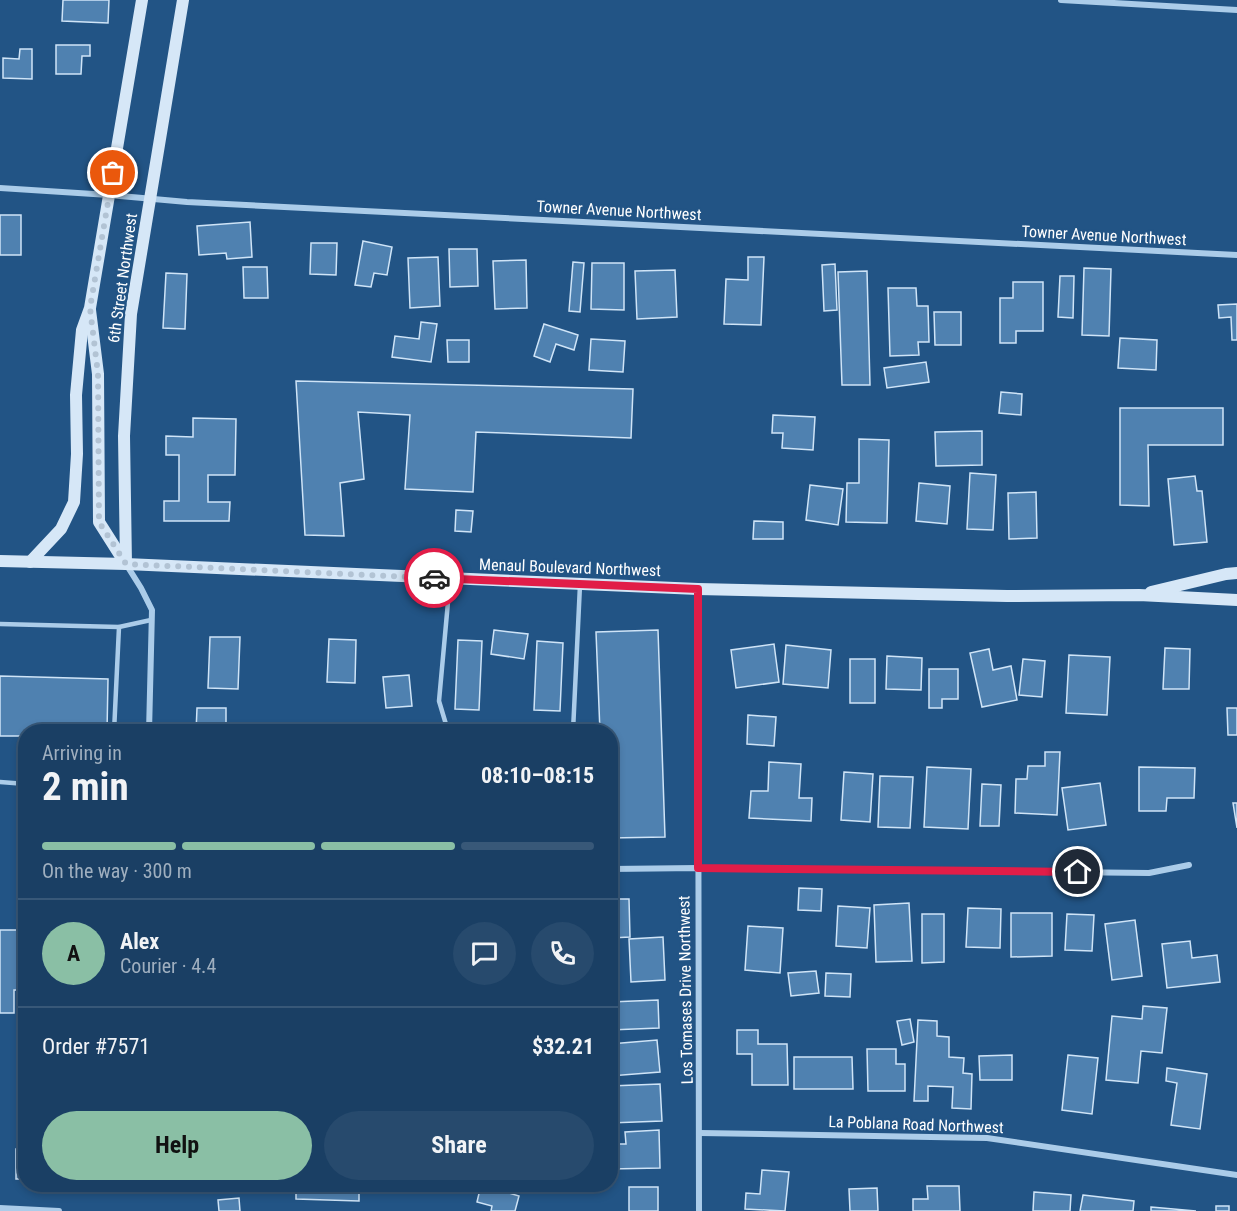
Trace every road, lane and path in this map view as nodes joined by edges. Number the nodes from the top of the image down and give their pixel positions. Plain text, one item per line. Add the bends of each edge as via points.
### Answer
1 (142, 0) edge
2 (183, 0) edge
3 (1061, 0) edge
4 (1237, 10) edge
5 (0, 188) edge
6 (109, 195) junction
7 (149, 198) junction
8 (1237, 255) edge
9 (90, 308) junction
10 (0, 561) edge
11 (30, 562) junction
12 (126, 564) junction
13 (1237, 573) edge
14 (450, 579) junction
15 (580, 585) junction
16 (698, 589) junction
17 (1139, 595) junction
18 (1237, 600) edge
19 (152, 620) junction
20 (0, 624) edge
21 (119, 627) junction
22 (114, 724) edge
23 (149, 724) edge
24 (446, 724) edge
25 (573, 724) edge
26 (0, 782) edge
27 (18, 783) edge
28 (1189, 865) dead end
29 (698, 868) junction
30 (618, 869) edge
31 (700, 1133) junction
32 (1237, 1175) edge
33 (0, 1208) edge
34 (59, 1211) edge
35 (699, 1211) edge

1 - 6 main road, 6th Street Northwest
2 - 7 main road, 6th Street Northwest
3 - 4 street
5 - 6 street, Towner Avenue Northwest
6 - 7 street, Towner Avenue Northwest
6 - 9 main road, 6th Street Northwest
7 - 8 street, Towner Avenue Northwest
7 - 12 main road, 6th Street Northwest via 131,314 127,370
9 - 11 main road, 6th Street Northwest via 82,330 76,395 74,502 61,529
9 - 12 main road, 6th Street Northwest via 98,374 99,522
10 - 11 main road, Menaul Boulevard Northwest
11 - 12 main road, Menaul Boulevard Northwest
12 - 14 main road, Menaul Boulevard Northwest
12 - 19 street, 6th Street Northwest via 152,610
13 - 17 main road, Menaul Boulevard Northwest
14 - 15 main road, Menaul Boulevard Northwest
14 - 24 lane via 439,701
15 - 16 main road, Menaul Boulevard Northwest
15 - 25 lane
16 - 17 main road, Menaul Boulevard Northwest
16 - 29 street, Los Tomases Drive Northwest
17 - 18 main road, Menaul Boulevard Northwest
19 - 21 lane
19 - 23 street, 6th Street Northwest
20 - 21 lane
21 - 22 lane
26 - 27 lane
28 - 29 street via 1149,873
29 - 30 street
29 - 31 street, Los Tomases Drive Northwest
31 - 32 street, La Poblana Road Northwest via 987,1138
31 - 35 street, Los Tomases Drive Northwest
33 - 34 street

